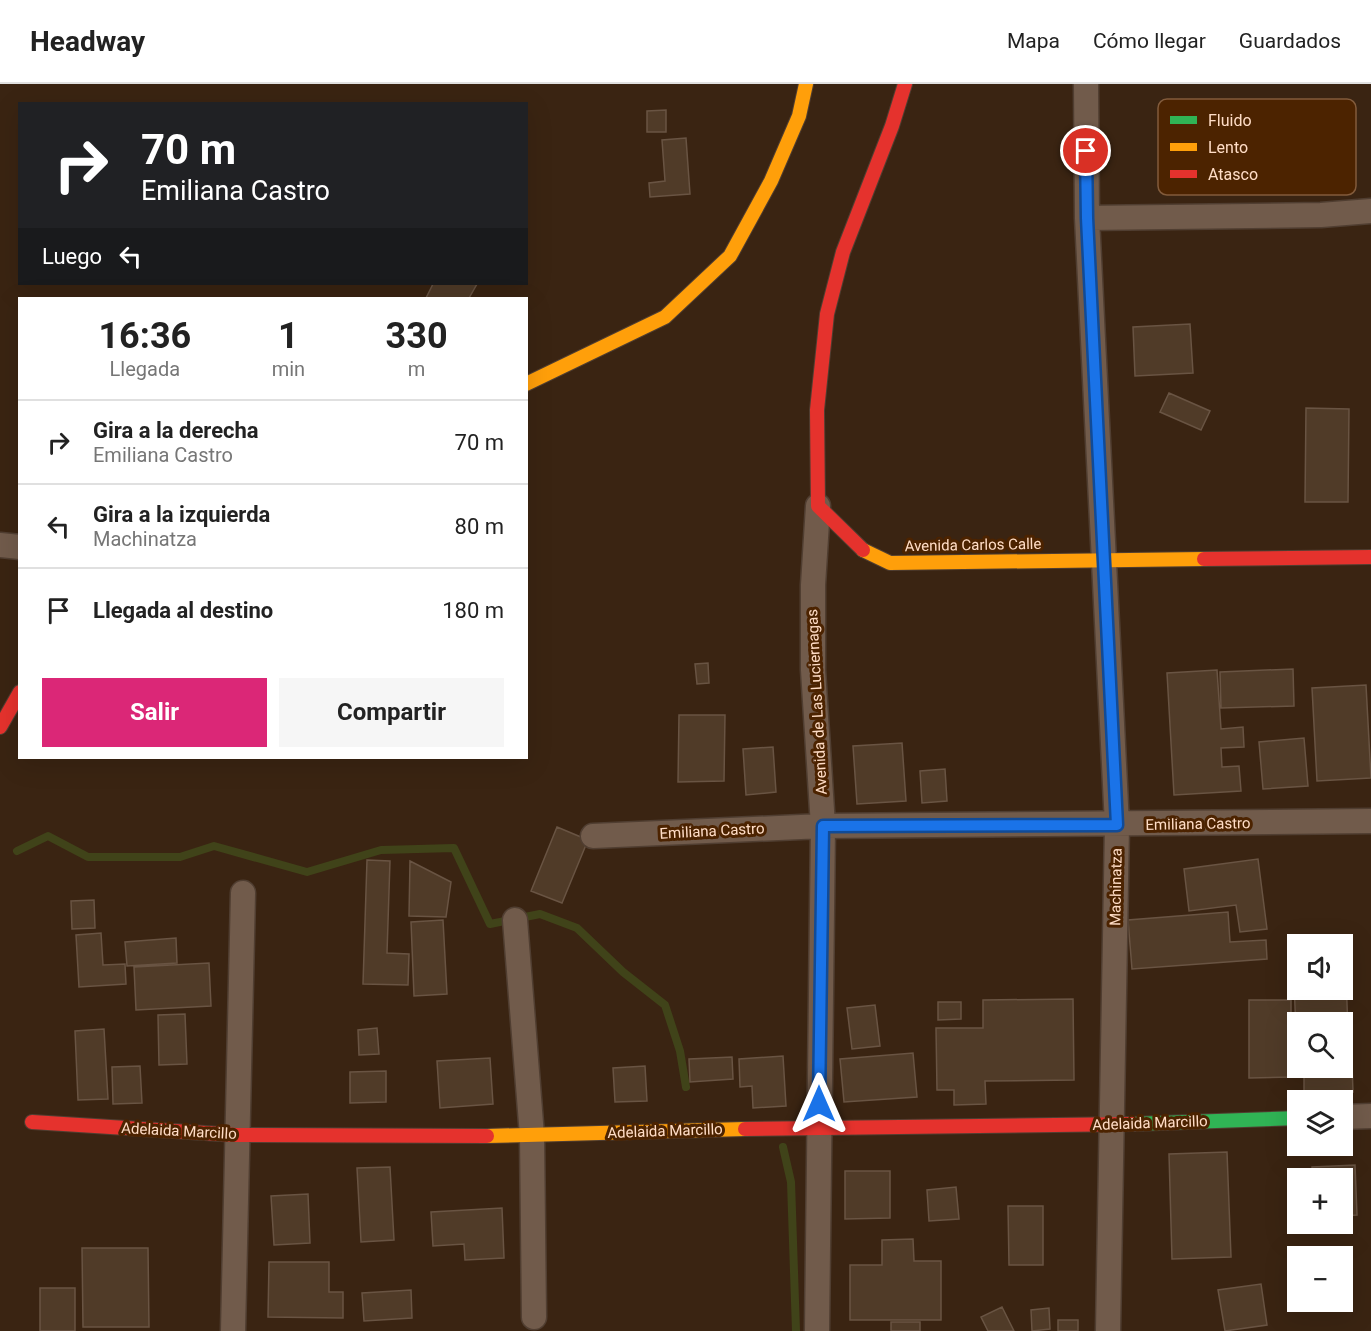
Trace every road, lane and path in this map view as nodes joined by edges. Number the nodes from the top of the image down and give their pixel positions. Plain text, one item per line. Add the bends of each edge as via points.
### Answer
1 (806, 84) edge
2 (905, 84) edge
3 (1086, 84) edge
4 (1371, 211) edge
5 (1087, 218) junction
6 (528, 383) edge
7 (818, 506) junction
8 (0, 545) edge
9 (18, 547) edge
10 (1371, 557) edge
11 (1104, 558) junction
12 (18, 696) edge
13 (0, 727) edge
14 (1371, 821) edge
15 (1117, 825) junction
16 (823, 826) junction
17 (593, 836) dead end
18 (243, 893) dead end
19 (515, 920) dead end
20 (1371, 1116) edge
21 (1353, 1117) edge
22 (1287, 1118) edge
23 (32, 1122) dead end
24 (1112, 1125) junction
25 (819, 1126) junction
26 (236, 1135) junction
27 (532, 1136) junction
28 (534, 1317) dead end
29 (233, 1331) edge
30 (817, 1331) edge
31 (1108, 1331) edge

1 - 6 main road via 799,116 776,170 730,256 665,318
2 - 7 main road via 843,254 825,322 816,450
3 - 5 street, Machinatza
4 - 5 street
5 - 11 street, Machinatza
7 - 11 main road, Avenida Carlos Calle via 868,556 890,563
7 - 16 street, Avenida de Las Luciernagas via 813,669
8 - 9 street
10 - 11 main road, Avenida Carlos Calle
11 - 15 street, Machinatza
12 - 13 main road
14 - 15 street, Emiliana Castro
15 - 16 street, Emiliana Castro
15 - 24 street, Machinatza
16 - 17 street, Emiliana Castro
16 - 25 street, Avenida de Las Luciernagas
18 - 26 street
19 - 27 street
20 - 21 street
22 - 24 main road, Adelaida Marcillo
23 - 26 main road, Adelaida Marcillo
24 - 25 main road, Adelaida Marcillo
24 - 31 street, Machinatza
25 - 27 main road, Adelaida Marcillo
25 - 30 street, Avenida de Las Luciernagas
26 - 27 main road, Adelaida Marcillo
26 - 29 street
27 - 28 street

